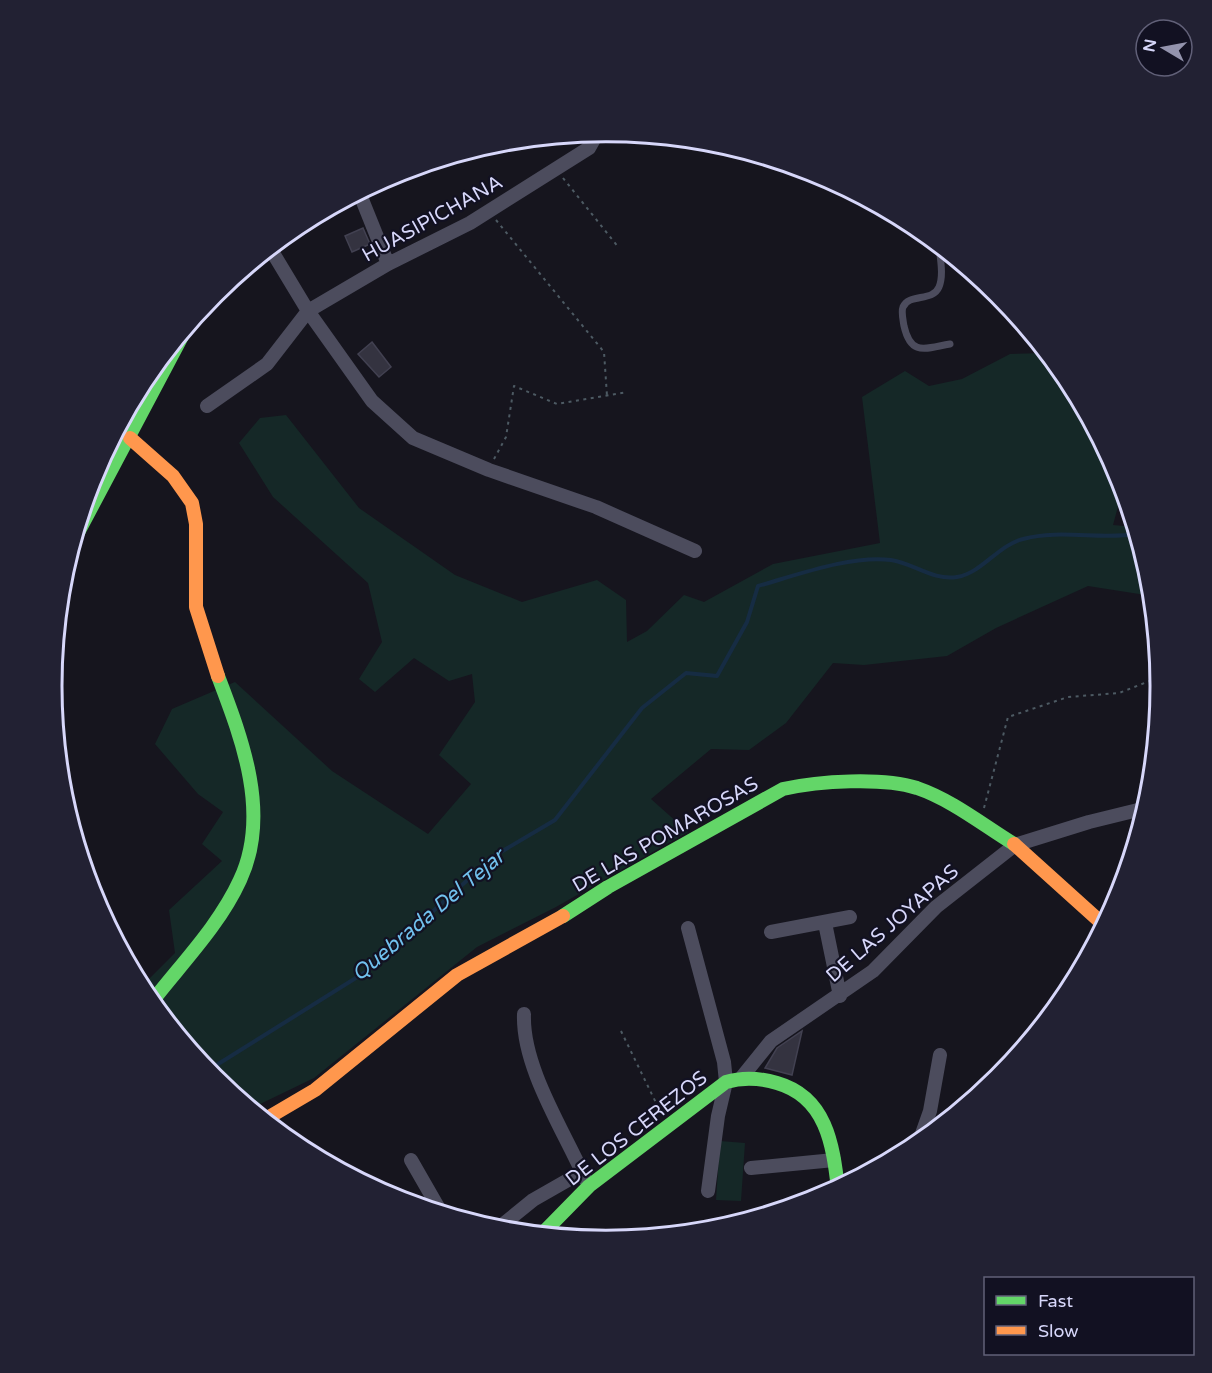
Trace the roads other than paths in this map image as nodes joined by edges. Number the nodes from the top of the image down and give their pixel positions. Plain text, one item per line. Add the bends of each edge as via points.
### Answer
1 (592, 142) edge
2 (362, 200) edge
3 (274, 255) edge
4 (940, 257) edge
5 (388, 264) junction
6 (308, 311) junction
7 (951, 344) dead end
8 (169, 362) edge
9 (207, 406) dead end
10 (130, 438) junction
11 (90, 511) edge
12 (695, 551) dead end
13 (1136, 810) edge
14 (1015, 846) junction
15 (850, 917) dead end
16 (1098, 919) edge
17 (825, 923) junction
18 (688, 928) dead end
19 (771, 932) dead end
20 (157, 995) edge
21 (840, 996) junction
22 (524, 1014) dead end
23 (940, 1055) dead end
24 (742, 1077) junction
25 (726, 1082) junction
26 (272, 1115) edge
27 (924, 1128) edge
28 (411, 1160) dead end
29 (834, 1160) junction
30 (751, 1168) dead end
31 (582, 1172) junction
32 (837, 1180) edge
33 (590, 1186) junction
34 (708, 1191) dead end
35 (436, 1203) edge
36 (506, 1222) edge
37 (548, 1228) edge

1 - 5 street, HUASIPICHANA via 489,211
2 - 5 street
3 - 6 street
4 - 7 lane via 939,289 909,301 903,307 903,317 911,345 919,349
5 - 6 street, HUASIPICHANA
6 - 9 street via 267,364
6 - 12 street via 372,402 413,438 489,470 596,507
8 - 10 street
10 - 11 street
10 - 20 street via 186,489 194,506 196,605 205,640 245,745 255,809 246,868 235,892
13 - 14 street, DE LAS JOYAPAS
14 - 16 street, DE LAS POMAROSAS
14 - 21 street, DE LAS JOYAPAS via 936,907 873,971
14 - 26 street, DE LAS POMAROSAS via 946,801 916,788 853,783 783,789 457,975 315,1090
15 - 17 street
17 - 19 street
17 - 21 street
18 - 25 street
21 - 24 street, DE LAS JOYAPAS via 771,1041
22 - 31 street via 528,1056
23 - 27 street
24 - 25 street, DE LOS CEREZOS
24 - 29 street, DE LOS CEREZOS via 787,1084 805,1095 817,1107 829,1132
25 - 33 street, DE LOS CEREZOS
25 - 34 street
28 - 35 street
29 - 30 street
29 - 32 street, DE LOS CEREZOS
31 - 33 street
31 - 36 street via 533,1200
33 - 37 street, DE LOS CEREZOS

